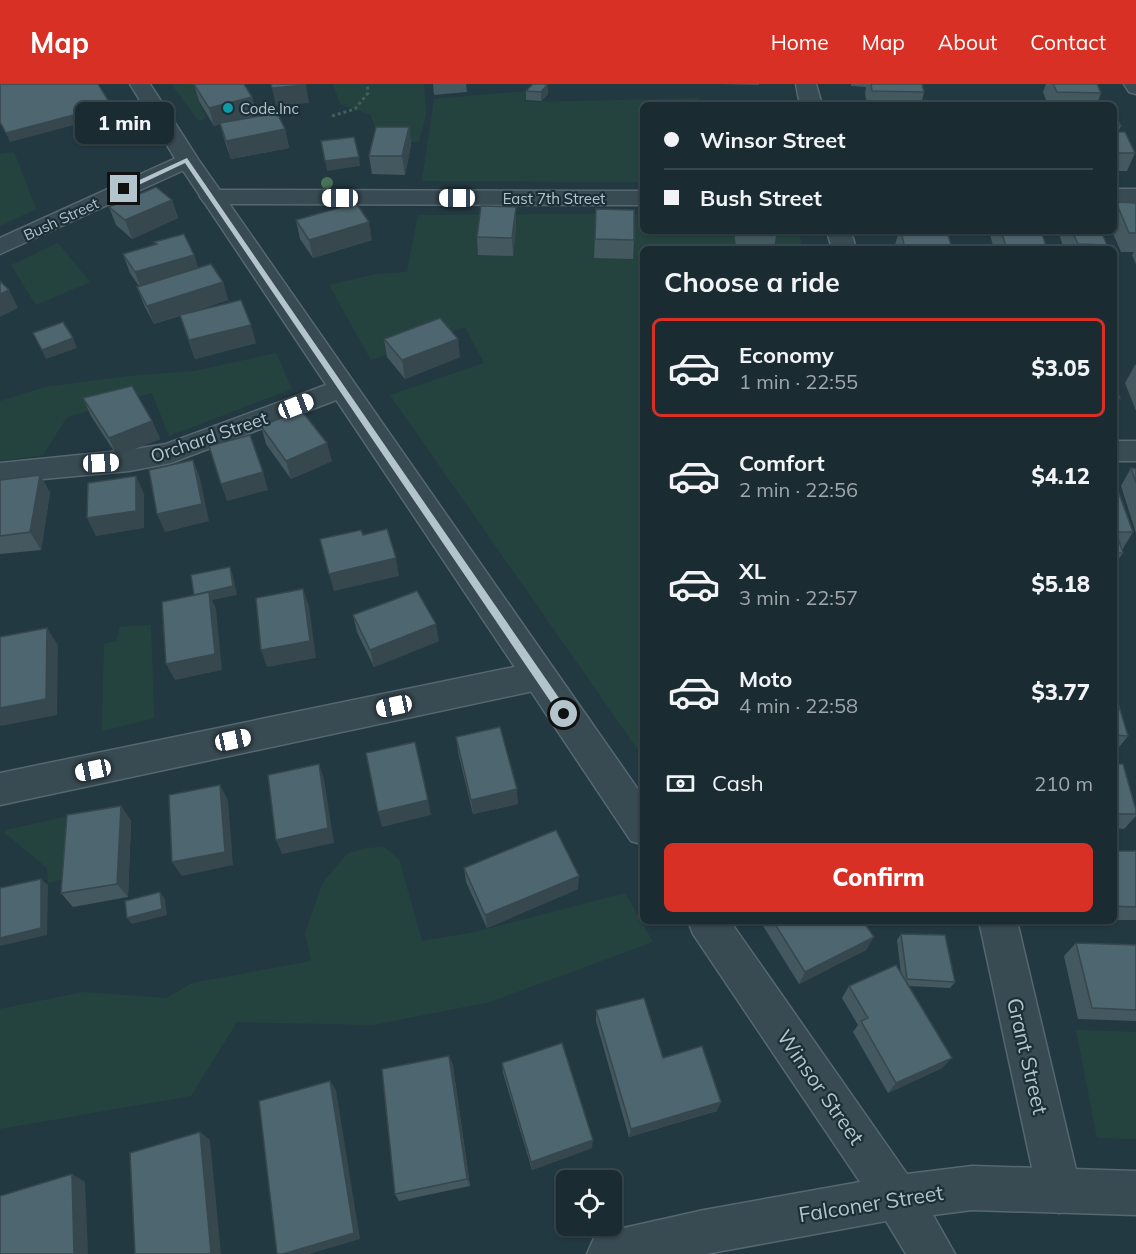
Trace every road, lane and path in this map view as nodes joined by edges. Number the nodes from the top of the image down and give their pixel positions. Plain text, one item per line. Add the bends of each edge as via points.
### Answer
1 (140, 84) edge
2 (367, 84) edge
3 (806, 84) edge
4 (1134, 84) edge
5 (1136, 88) edge
6 (810, 102) edge
7 (332, 116) dead end
8 (187, 160) junction
9 (1117, 196) edge
10 (1136, 196) edge
11 (212, 197) junction
12 (640, 198) edge
13 (0, 247) edge
14 (342, 388) junction
15 (1117, 451) edge
16 (1136, 451) edge
17 (0, 473) edge
18 (538, 676) junction
19 (0, 789) edge
20 (640, 823) edge
21 (709, 924) edge
22 (999, 924) edge
23 (1059, 1191) junction
24 (1136, 1192) edge
25 (897, 1197) junction
26 (610, 1254) edge
27 (932, 1254) edge

1 - 8 street
2 - 7 path via 368,93 355,109
3 - 6 street
4 - 5 street
8 - 11 street
8 - 13 street, Bush Street
9 - 10 street
11 - 12 street, East 7th Street
11 - 14 street
14 - 17 street, Orchard Street via 155,457
14 - 18 street
15 - 16 street
18 - 19 street
18 - 20 street
21 - 25 street, Winsor Street
22 - 23 street, Grant Street
23 - 24 street, Falconer Street
23 - 25 street, Falconer Street via 972,1188
25 - 26 street, Falconer Street via 704,1232
25 - 27 street, Winsor Street

